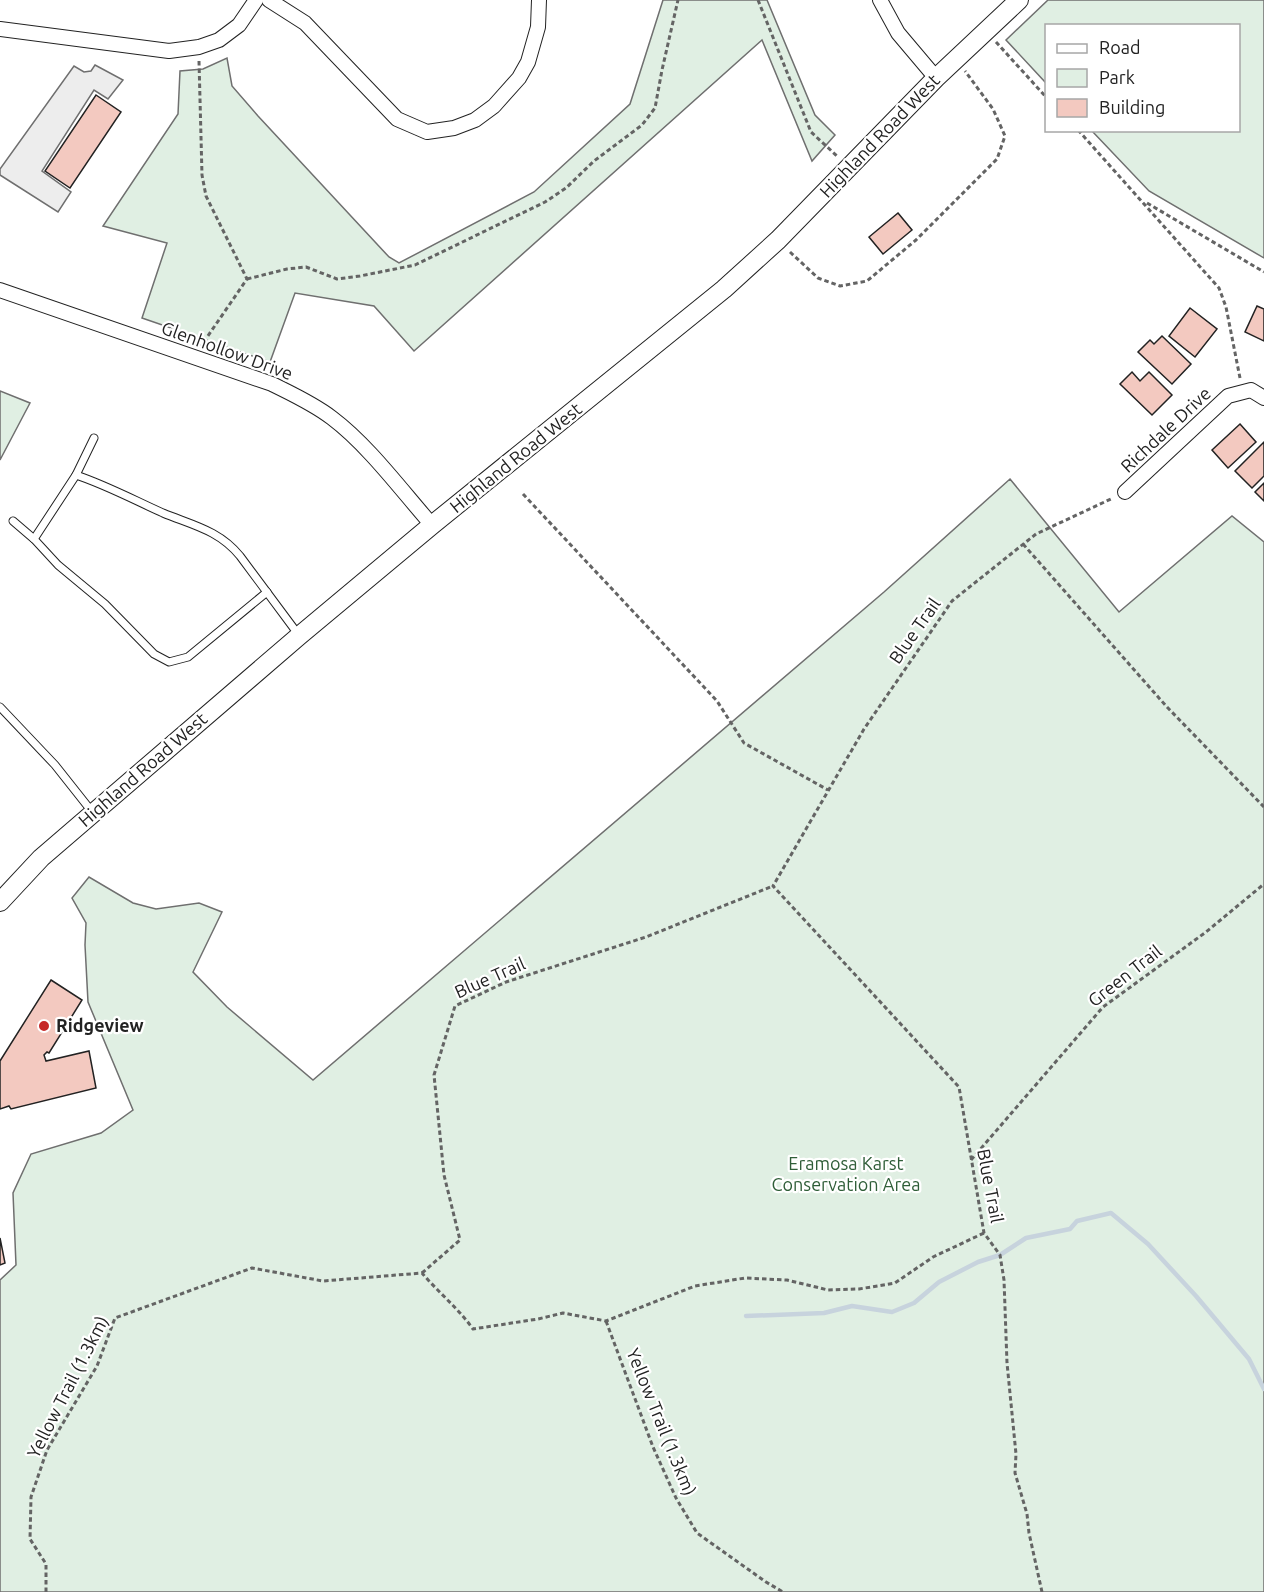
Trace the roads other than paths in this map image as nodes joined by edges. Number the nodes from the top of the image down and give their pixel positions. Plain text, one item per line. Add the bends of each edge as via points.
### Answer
1 (256, 0) edge
2 (269, 0) edge
3 (539, 0) edge
4 (880, 0) edge
5 (1019, 0) edge
6 (0, 29) edge
7 (936, 78) junction
8 (0, 291) edge
9 (1264, 398) edge
10 (94, 438) dead end
11 (76, 475) junction
12 (1125, 492) road end
13 (13, 521) dead end
14 (432, 525) junction
15 (34, 539) junction
16 (267, 592) junction
17 (299, 636) junction
18 (0, 707) edge
19 (93, 813) junction
20 (0, 902) edge

1 - 6 street via 239,25 219,40 170,51
2 - 3 street via 305,23 397,119 427,132 475,120 519,78 538,27
4 - 7 street via 898,33
5 - 7 street, Highland Road West
7 - 14 street, Highland Road West via 778,240 724,289
8 - 14 street, Glenhollow Drive via 272,384 311,404 333,418
9 - 12 street, Richdale Drive via 1251,390 1228,396
10 - 11 lane
11 - 15 lane
11 - 16 lane via 216,534 231,545
13 - 15 lane
14 - 17 street, Highland Road West
15 - 16 lane via 154,654 169,662 188,657
16 - 17 lane
17 - 19 street, Highland Road West
18 - 19 lane via 56,765
19 - 20 street, Highland Road West via 41,858

